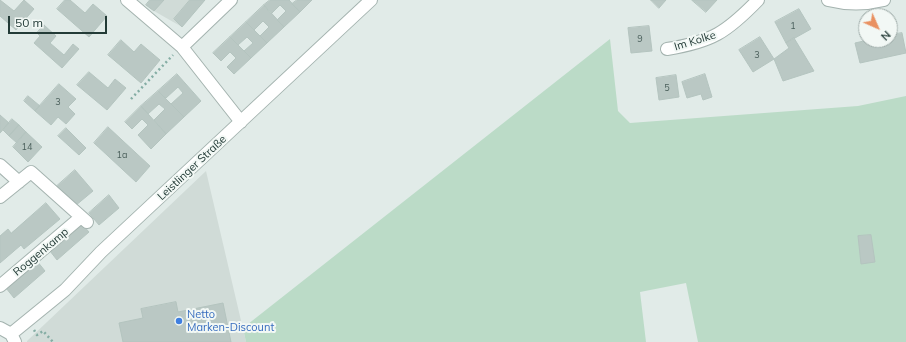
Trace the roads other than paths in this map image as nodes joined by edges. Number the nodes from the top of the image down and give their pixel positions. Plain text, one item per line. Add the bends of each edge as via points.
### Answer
1 (127, 0) edge
2 (231, 0) edge
3 (371, 0) edge
4 (758, 0) edge
5 (828, 0) edge
6 (884, 0) edge
7 (182, 46) junction
8 (667, 49) dead end
9 (241, 122) junction
10 (0, 165) edge
11 (19, 182) junction
12 (0, 197) edge
13 (0, 286) edge
14 (0, 328) edge
15 (13, 338) edge

1 - 7 street
2 - 7 street
3 - 9 street, Leistlinger Straße
4 - 8 street, Im Kolke via 736,23 721,34 696,44
5 - 6 street via 846,5
7 - 9 street
9 - 15 street, Leistlinger Straße
10 - 11 street
11 - 12 street, Roggenkamp
11 - 13 street, Roggenkamp via 31,172 84,219
14 - 15 street, Leistlinger Straße

